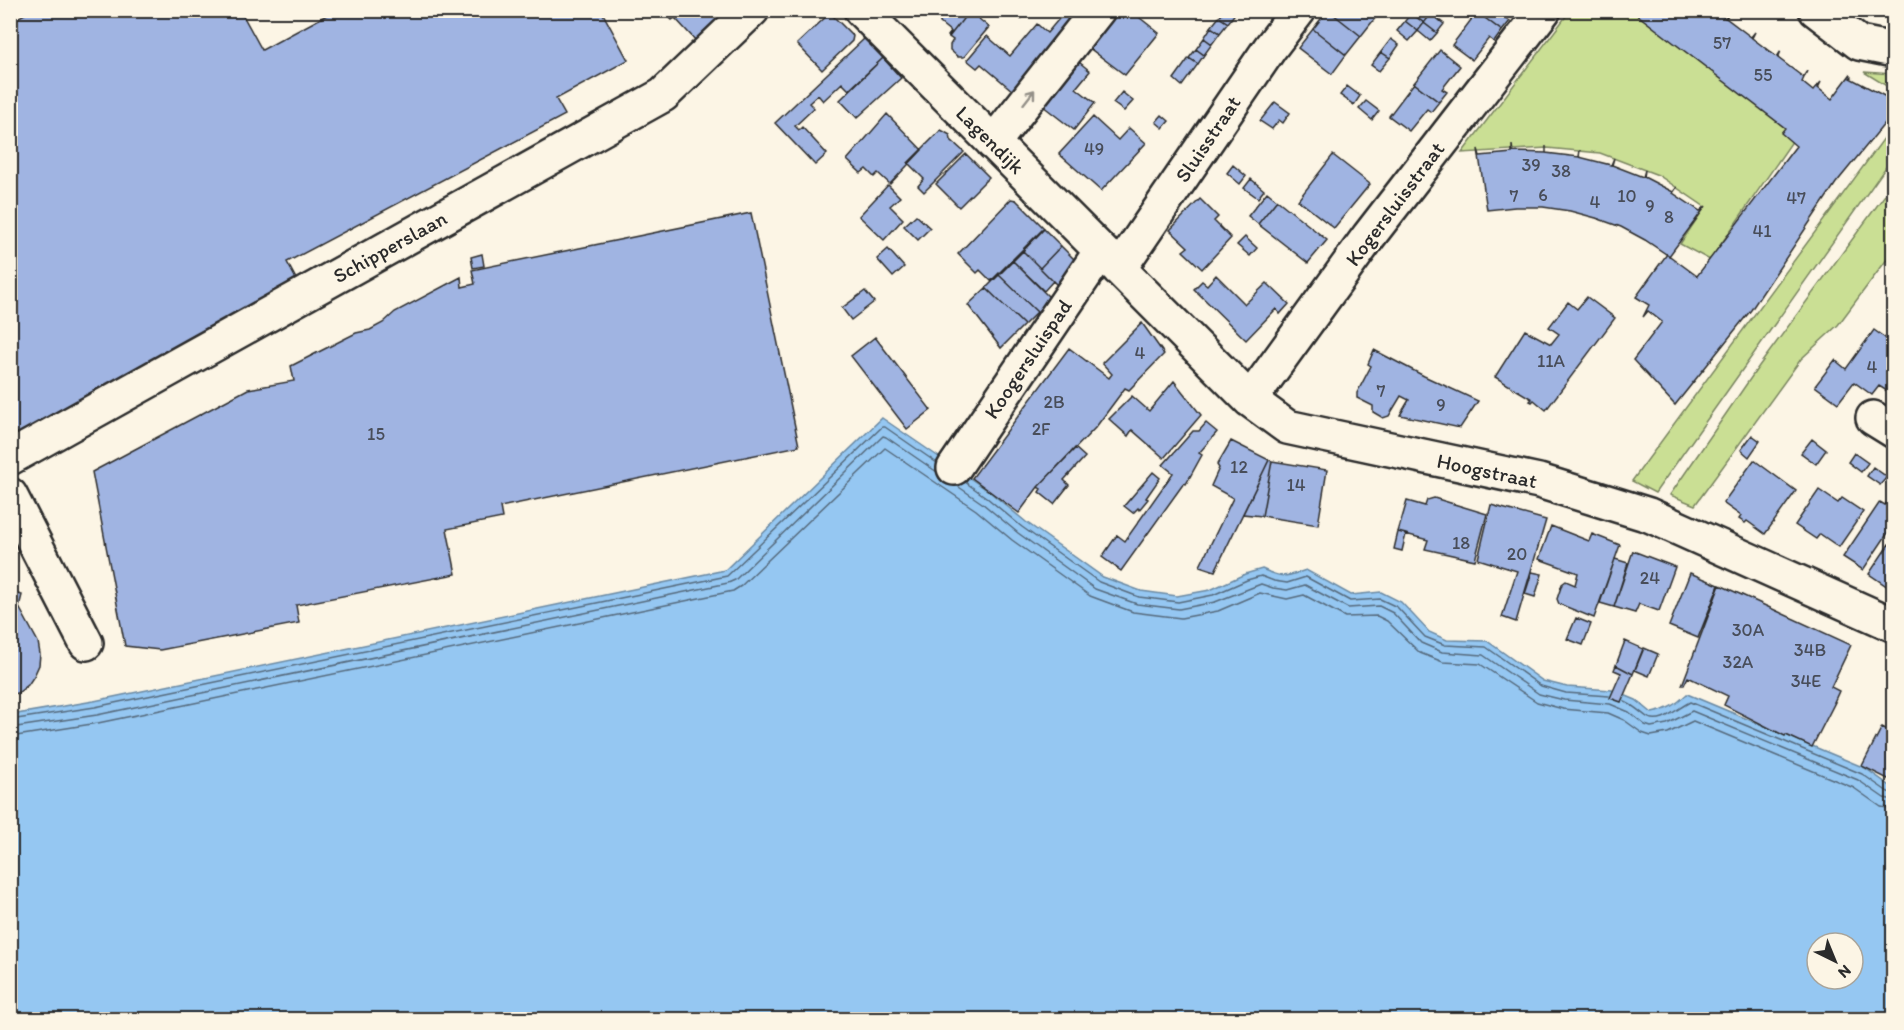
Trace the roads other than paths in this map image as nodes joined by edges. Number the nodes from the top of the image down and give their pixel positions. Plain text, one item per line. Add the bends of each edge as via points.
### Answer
1 (752, 10) edge
2 (861, 10) edge
3 (1098, 10) edge
4 (1299, 10) edge
5 (1544, 10) edge
6 (1816, 10) edge
7 (1893, 50) edge
8 (993, 143) junction
9 (1110, 260) junction
10 (1250, 400) junction
11 (10, 458) edge
12 (954, 468) dead end
13 (10, 495) edge
14 (1893, 625) edge
15 (86, 643) dead end

1 - 11 street, Schipperslaan via 663,95
2 - 8 street, Lagendijk
8 -> 3 street
4 - 9 street, Sluisstraat
5 - 10 street, Kogersluisstraat via 1369,236
6 - 7 street via 1859,43
8 - 9 street, Lagendijk
9 - 10 street, Hoogstraat
9 - 12 street, Koogersluispad
10 - 14 street, Hoogstraat via 1287,427 1539,482 1649,515
13 - 15 street

